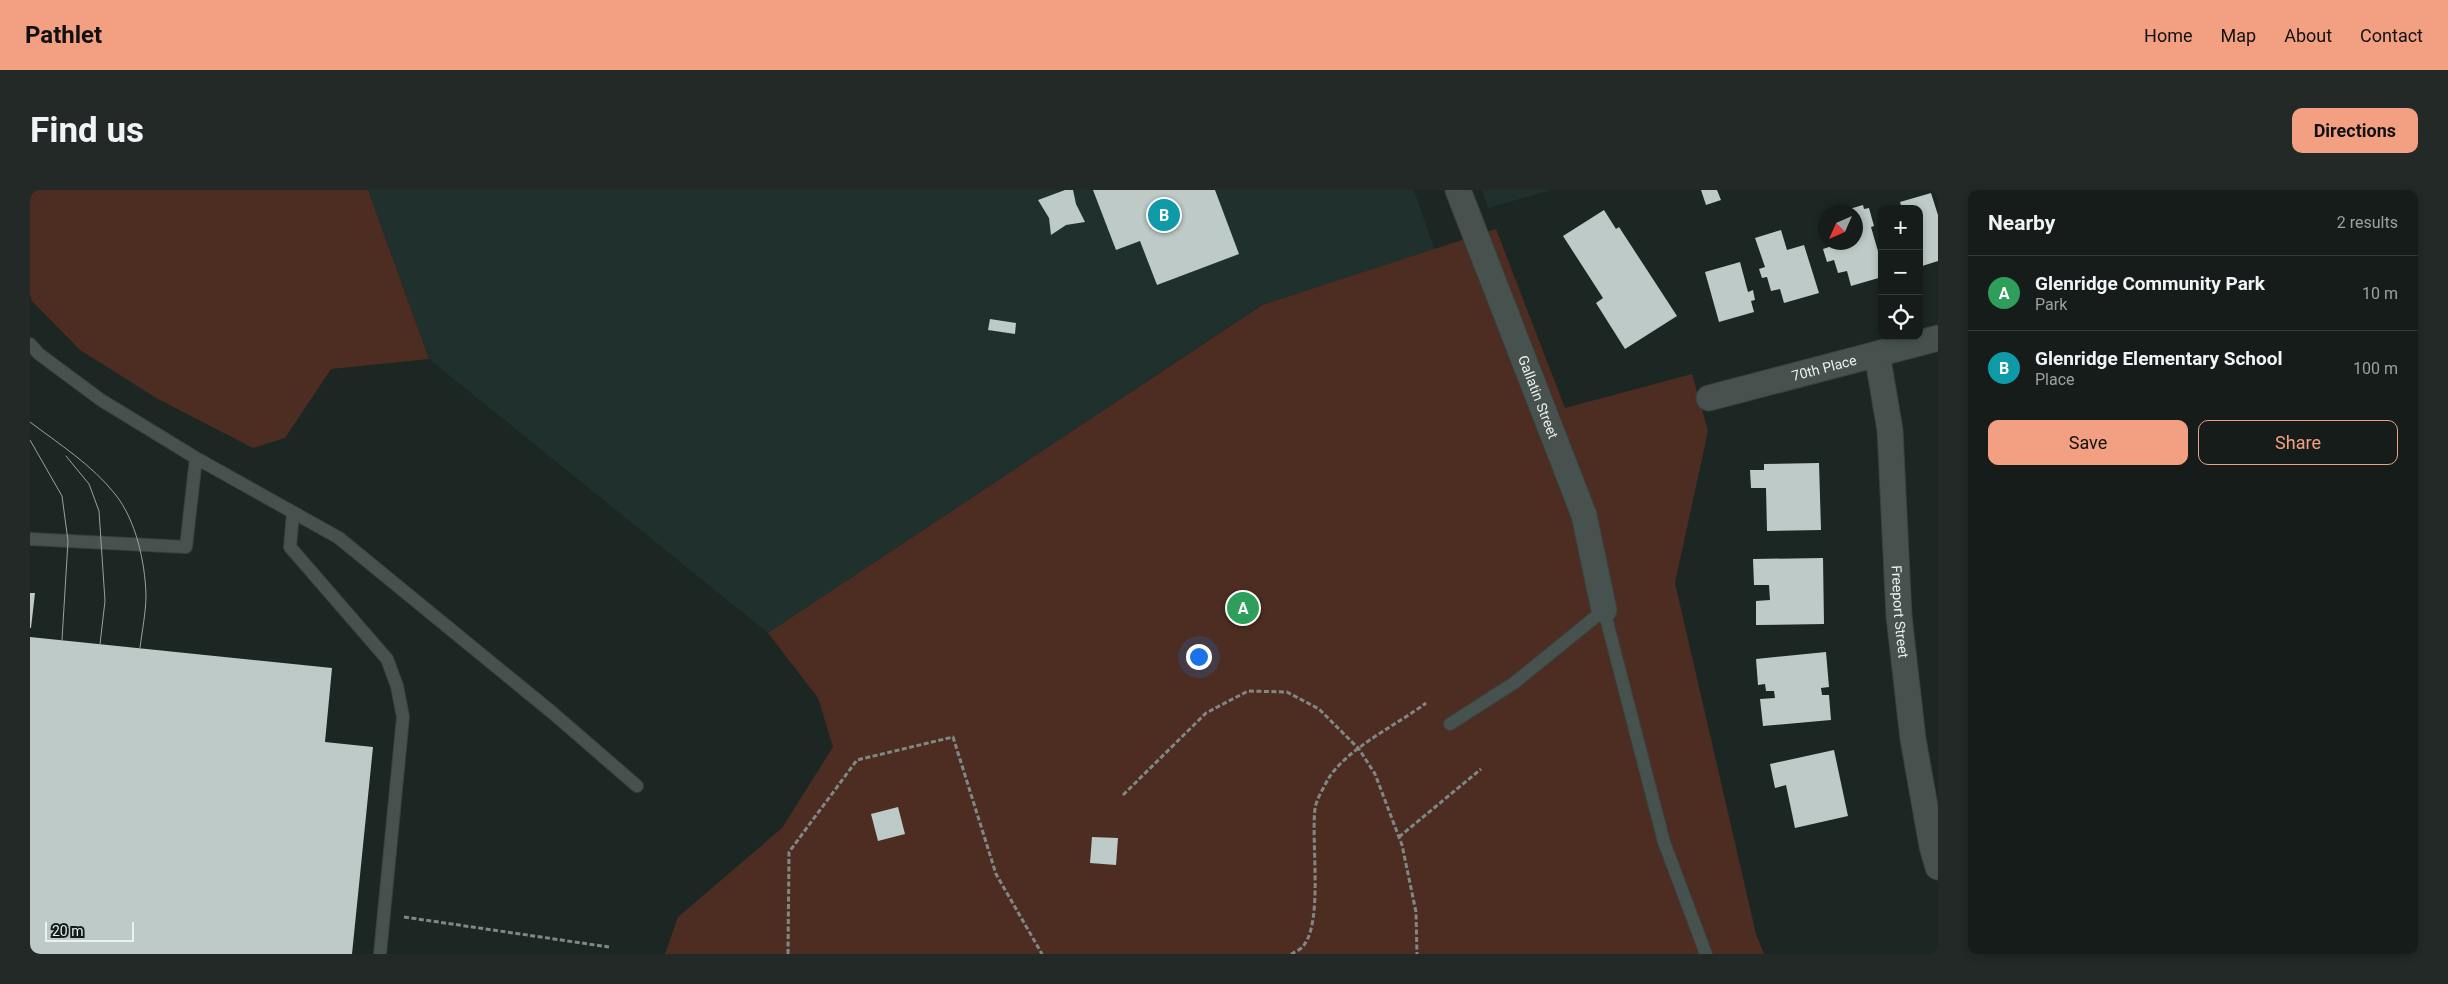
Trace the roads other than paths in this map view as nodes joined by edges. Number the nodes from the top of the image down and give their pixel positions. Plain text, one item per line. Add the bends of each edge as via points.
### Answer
1 (1458, 190) edge
2 (1938, 338) edge
3 (30, 344) edge
4 (1877, 354) junction
5 (1709, 398) dead end
6 (196, 458) junction
7 (293, 513) junction
8 (30, 539) edge
9 (1604, 610) junction
10 (1450, 724) dead end
11 (637, 786) dead end
12 (1938, 866) edge
13 (380, 954) edge
14 (1706, 954) edge

1 - 9 street, Gallatin Street via 1584,515
2 - 4 street, 70th Place
3 - 6 lane via 101,400
4 - 5 street, 70th Place
4 - 12 street, Freeport Street via 1890,430 1899,616 1912,729
6 - 7 lane
6 - 8 lane via 186,547
7 - 11 lane via 339,538
7 - 13 lane via 290,547 387,659 397,686 403,717
9 - 10 lane via 1514,683
9 - 14 lane via 1664,842

